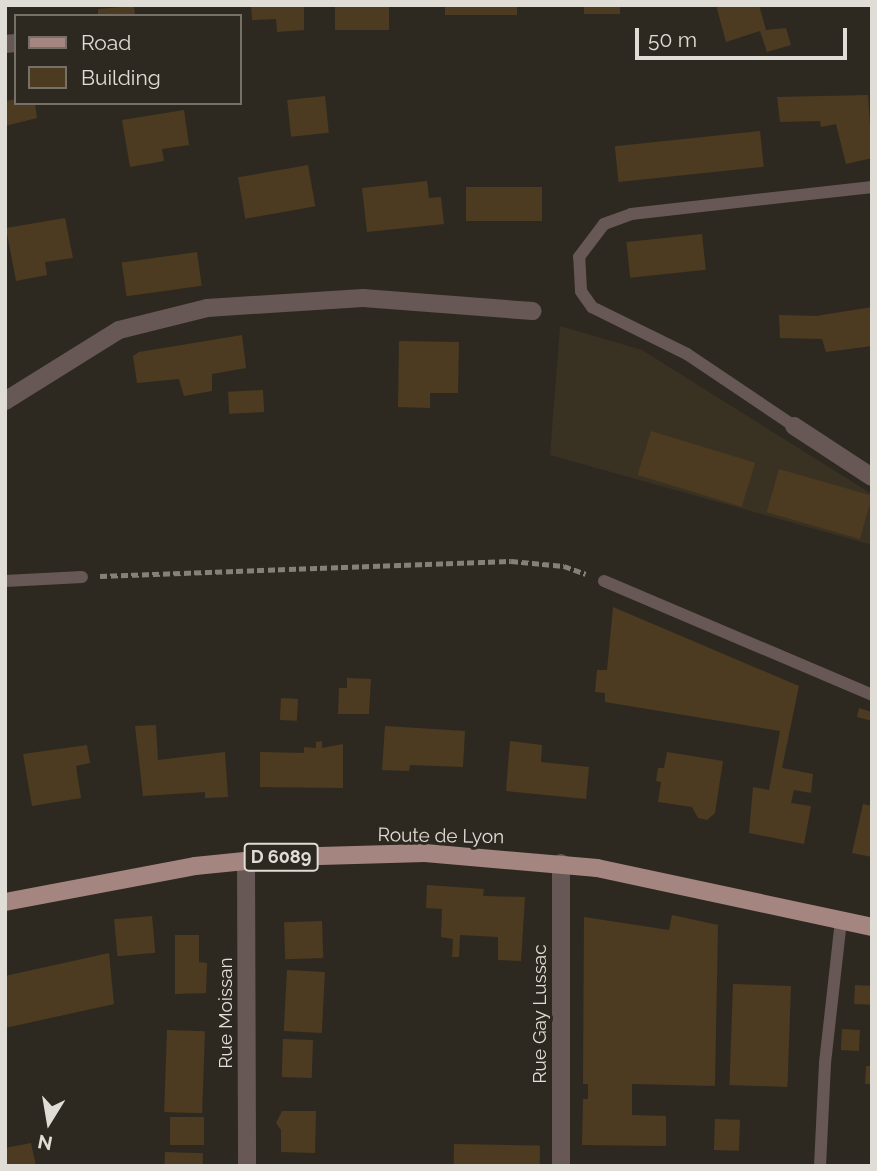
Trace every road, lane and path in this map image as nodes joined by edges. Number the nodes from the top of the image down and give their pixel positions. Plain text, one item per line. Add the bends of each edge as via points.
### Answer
1 (872, 187) edge
2 (533, 311) dead end
3 (5, 401) edge
4 (794, 426) joint
5 (872, 477) edge
6 (82, 577) joint
7 (5, 581) edge
8 (604, 581) joint
9 (872, 695) edge
10 (246, 861) junction
11 (561, 863) junction
12 (5, 902) edge
13 (841, 920) junction
14 (872, 927) edge
15 (247, 1166) edge
16 (561, 1166) edge
17 (820, 1166) edge

1 - 4 lane via 631,214 604,224 579,257 581,291 592,307 687,354
2 - 3 street via 363,298 207,308 119,330
4 - 5 street
6 - 7 lane
6 - 8 path via 511,561 564,566
8 - 9 lane
10 - 11 main road, Route de Lyon / D 6089 via 425,853
10 - 12 main road, Route de Lyon / D 6089
10 - 15 street, Rue Moissan
11 - 13 main road, Route de Lyon / D 6089
11 - 16 street, Rue Gay Lussac
13 - 14 main road, Route de Lyon / D 6089
13 - 17 lane via 828,1025

